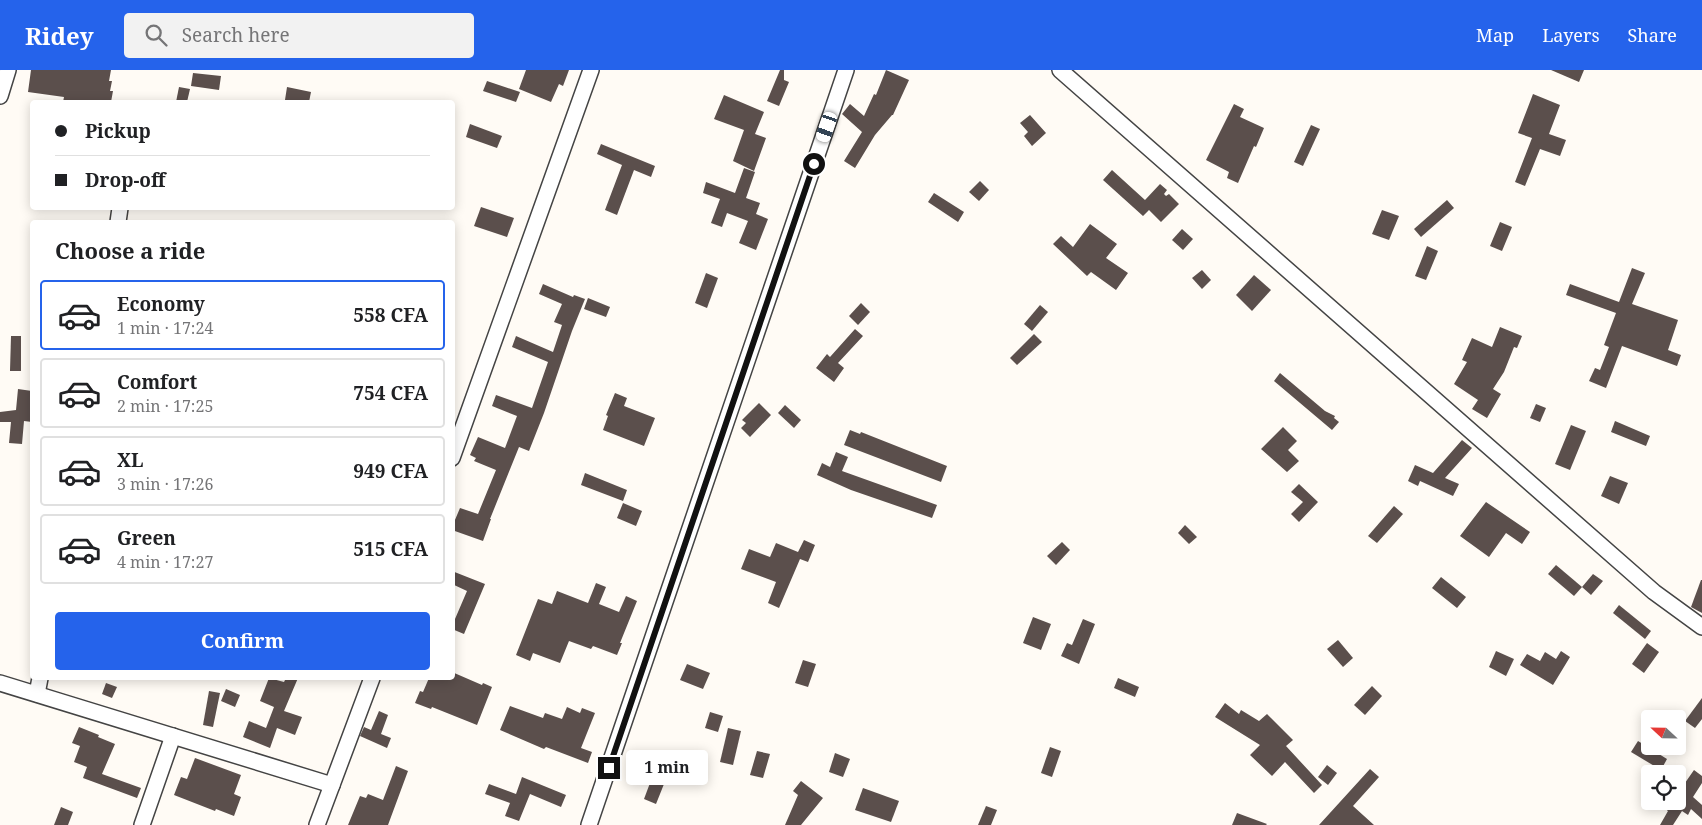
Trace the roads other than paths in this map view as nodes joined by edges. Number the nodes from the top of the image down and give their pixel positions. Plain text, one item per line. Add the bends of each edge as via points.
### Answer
1 (8, 70) edge
2 (591, 70) edge
3 (846, 70) edge
4 (1060, 70) edge
5 (0, 96) edge
6 (455, 450) edge
7 (1702, 627) edge
8 (40, 680) edge
9 (371, 680) edge
10 (0, 683) edge
11 (37, 694) junction
12 (173, 736) junction
13 (332, 785) junction
14 (142, 825) edge
15 (317, 825) edge
16 (589, 825) edge

1 - 5 street
2 - 6 street
3 - 16 street
4 - 7 street via 1654,592
8 - 11 street
9 - 13 street
10 - 11 street
11 - 12 street
12 - 13 street
12 - 14 street
13 - 15 street

